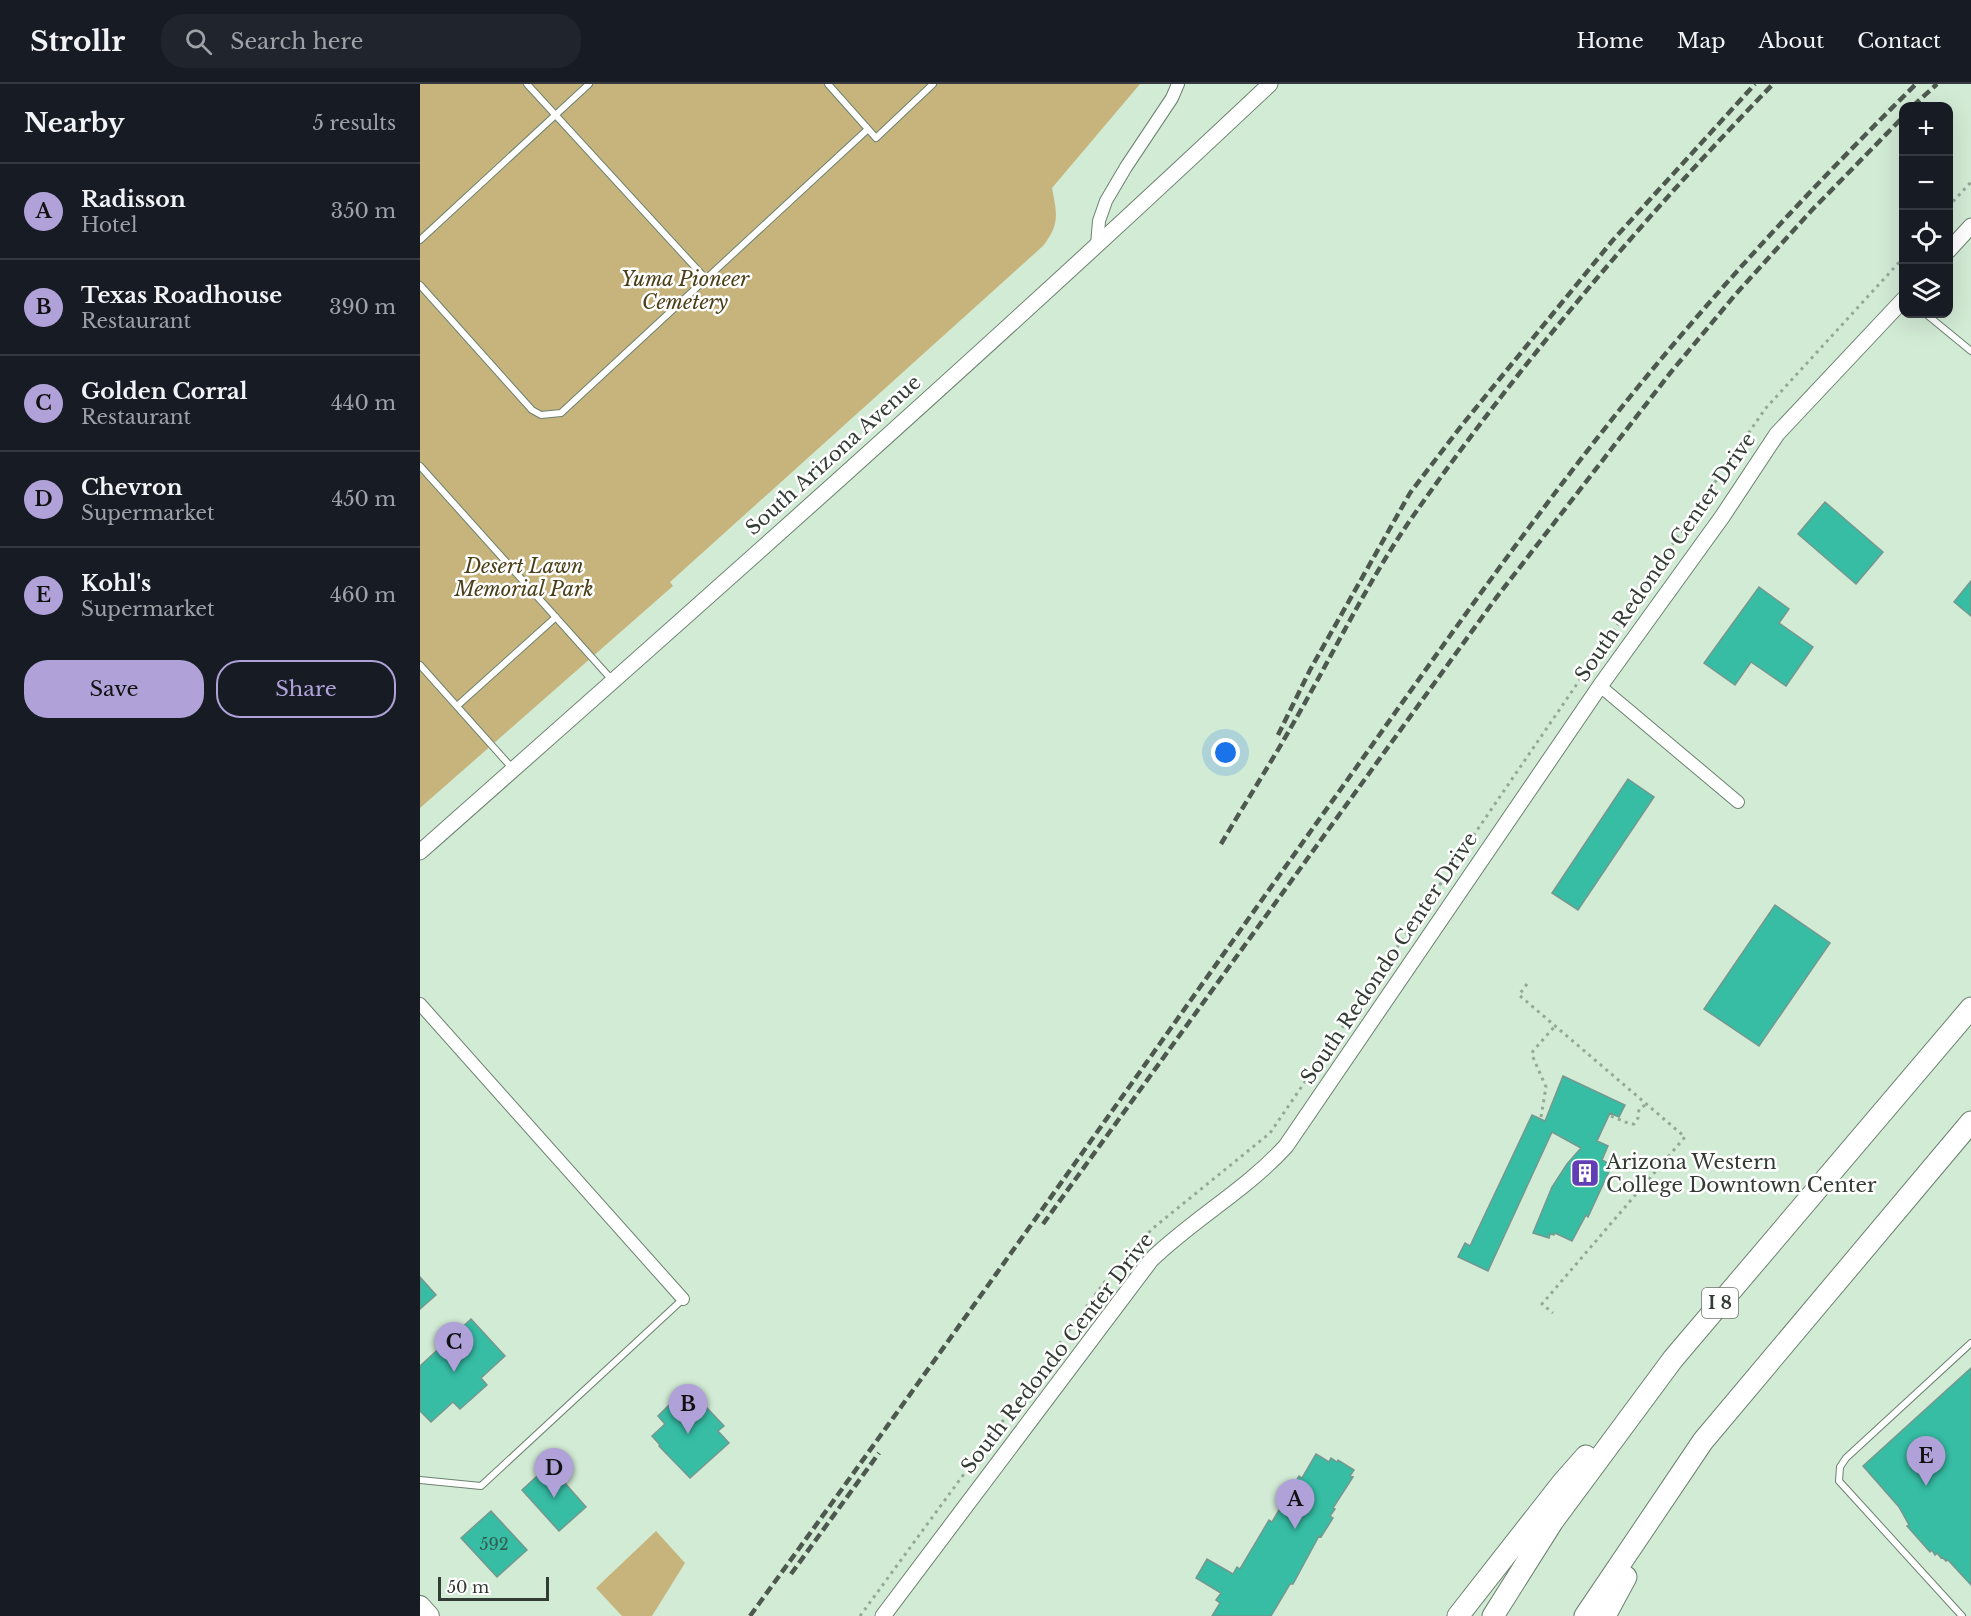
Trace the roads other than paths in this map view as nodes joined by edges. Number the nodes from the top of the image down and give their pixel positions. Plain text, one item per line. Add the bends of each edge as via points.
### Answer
1 (526, 84) edge
2 (589, 84) edge
3 (828, 84) edge
4 (933, 84) edge
5 (1178, 84) edge
6 (1270, 84) edge
7 (556, 115) junction
8 (868, 129) junction
9 (1971, 226) edge
10 (420, 240) edge
11 (1097, 245) junction
12 (1953, 246) edge
13 (706, 279) junction
14 (420, 285) edge
15 (1899, 304) edge
16 (1931, 318) edge
17 (1971, 351) edge
18 (420, 466) edge
19 (556, 617) junction
20 (420, 664) edge
21 (614, 681) junction
22 (1600, 686) junction
23 (457, 706) junction
24 (514, 769) junction
25 (1738, 801) dead end
26 (420, 852) edge
27 (420, 1004) edge
28 (1971, 1008) edge
29 (1971, 1122) edge
30 (683, 1299) joint
31 (1971, 1343) edge
32 (1672, 1359) junction
33 (1703, 1441) junction
34 (420, 1480) edge
35 (420, 1606) edge
36 (429, 1616) edge
37 (883, 1616) edge
38 (1458, 1616) edge
39 (1493, 1616) edge
40 (1585, 1616) edge
41 (1605, 1616) edge
42 (1962, 1616) edge

1 - 7 lane
2 - 7 lane
3 - 8 lane
4 - 8 lane via 876,138
5 - 11 street via 1106,201
6 - 11 street, South Arizona Avenue
7 - 10 lane
7 - 13 lane
8 - 13 lane
9 - 12 street
11 - 21 street, South Arizona Avenue
13 - 14 lane via 561,413 547,415 532,410
15 - 22 street, South Redondo Center Drive via 1777,434
16 - 17 lane
18 - 19 lane
19 - 21 lane
19 - 23 lane
20 - 23 lane
21 - 24 street, South Arizona Avenue
22 - 25 street
22 - 37 street, South Redondo Center Drive via 1286,1146 1257,1175 1151,1260
23 - 24 lane
24 - 26 street, South Arizona Avenue
27 - 30 street
28 - 32 highway, I 8
29 - 33 highway
30 - 34 lane via 481,1486
31 - 42 lane via 1846,1458 1840,1467 1839,1481
32 - 38 highway via 1563,1482
32 - 39 highway, I 8 via 1553,1521
33 - 40 highway
33 - 41 highway
35 - 36 highway

